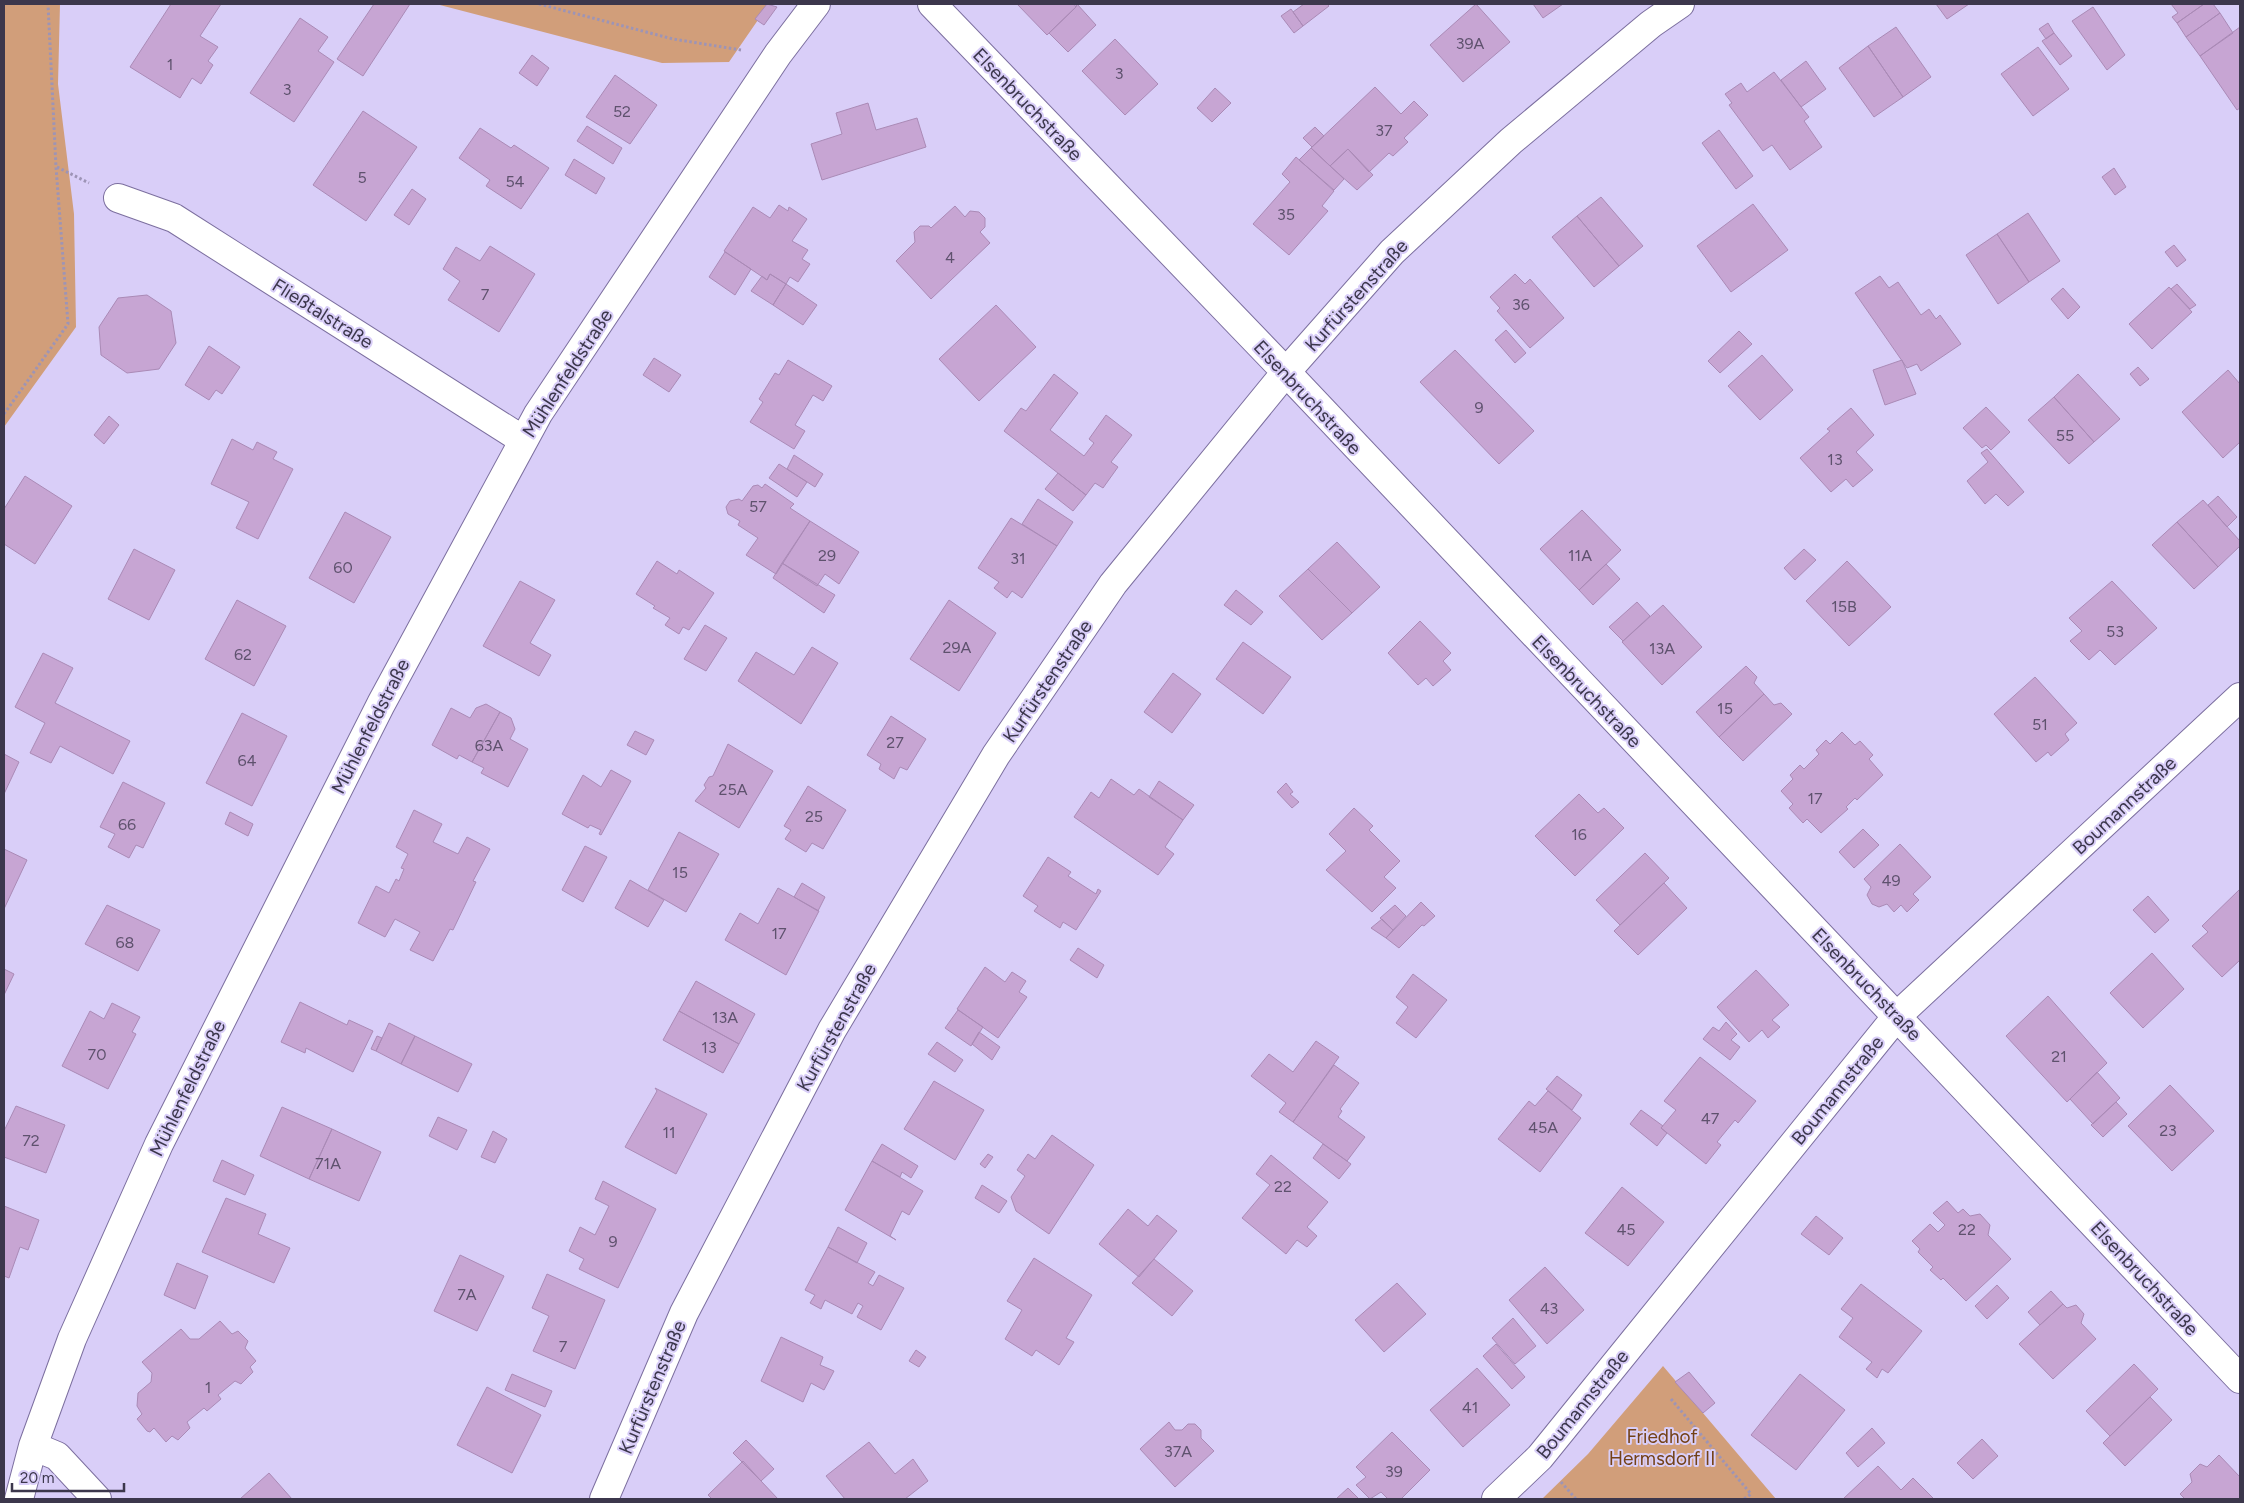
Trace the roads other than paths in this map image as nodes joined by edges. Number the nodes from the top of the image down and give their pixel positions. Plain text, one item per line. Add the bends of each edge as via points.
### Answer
1 (816, 4) edge
2 (932, 4) edge
3 (1680, 4) edge
4 (118, 198) dead end
5 (1286, 372) junction
6 (523, 440) junction
7 (2240, 697) edge
8 (1897, 1016) junction
9 (2240, 1379) edge
10 (33, 1446) junction
11 (19, 1499) edge
12 (97, 1499) edge
13 (604, 1499) edge
14 (1496, 1499) edge

1 - 6 street, Mühlenfeldstraße via 778,54
2 - 5 street, Elsenbruchstraße
3 - 5 street, Kurfürstenstraße via 1650,24 1511,141 1392,252
4 - 6 street, Fließtalstraße via 174,218
5 - 8 street, Elsenbruchstraße
5 - 13 street, Kurfürstenstraße via 1216,454 1114,584 996,756 941,846 832,1030 684,1312
6 - 10 street, Mühlenfeldstraße via 380,704 164,1135 72,1338
7 - 8 street, Boumannstraße
8 - 9 street, Elsenbruchstraße
8 - 14 street, Boumannstraße via 1540,1456
10 - 11 street, Mühlenfeldstraße
10 - 12 street via 58,1456

